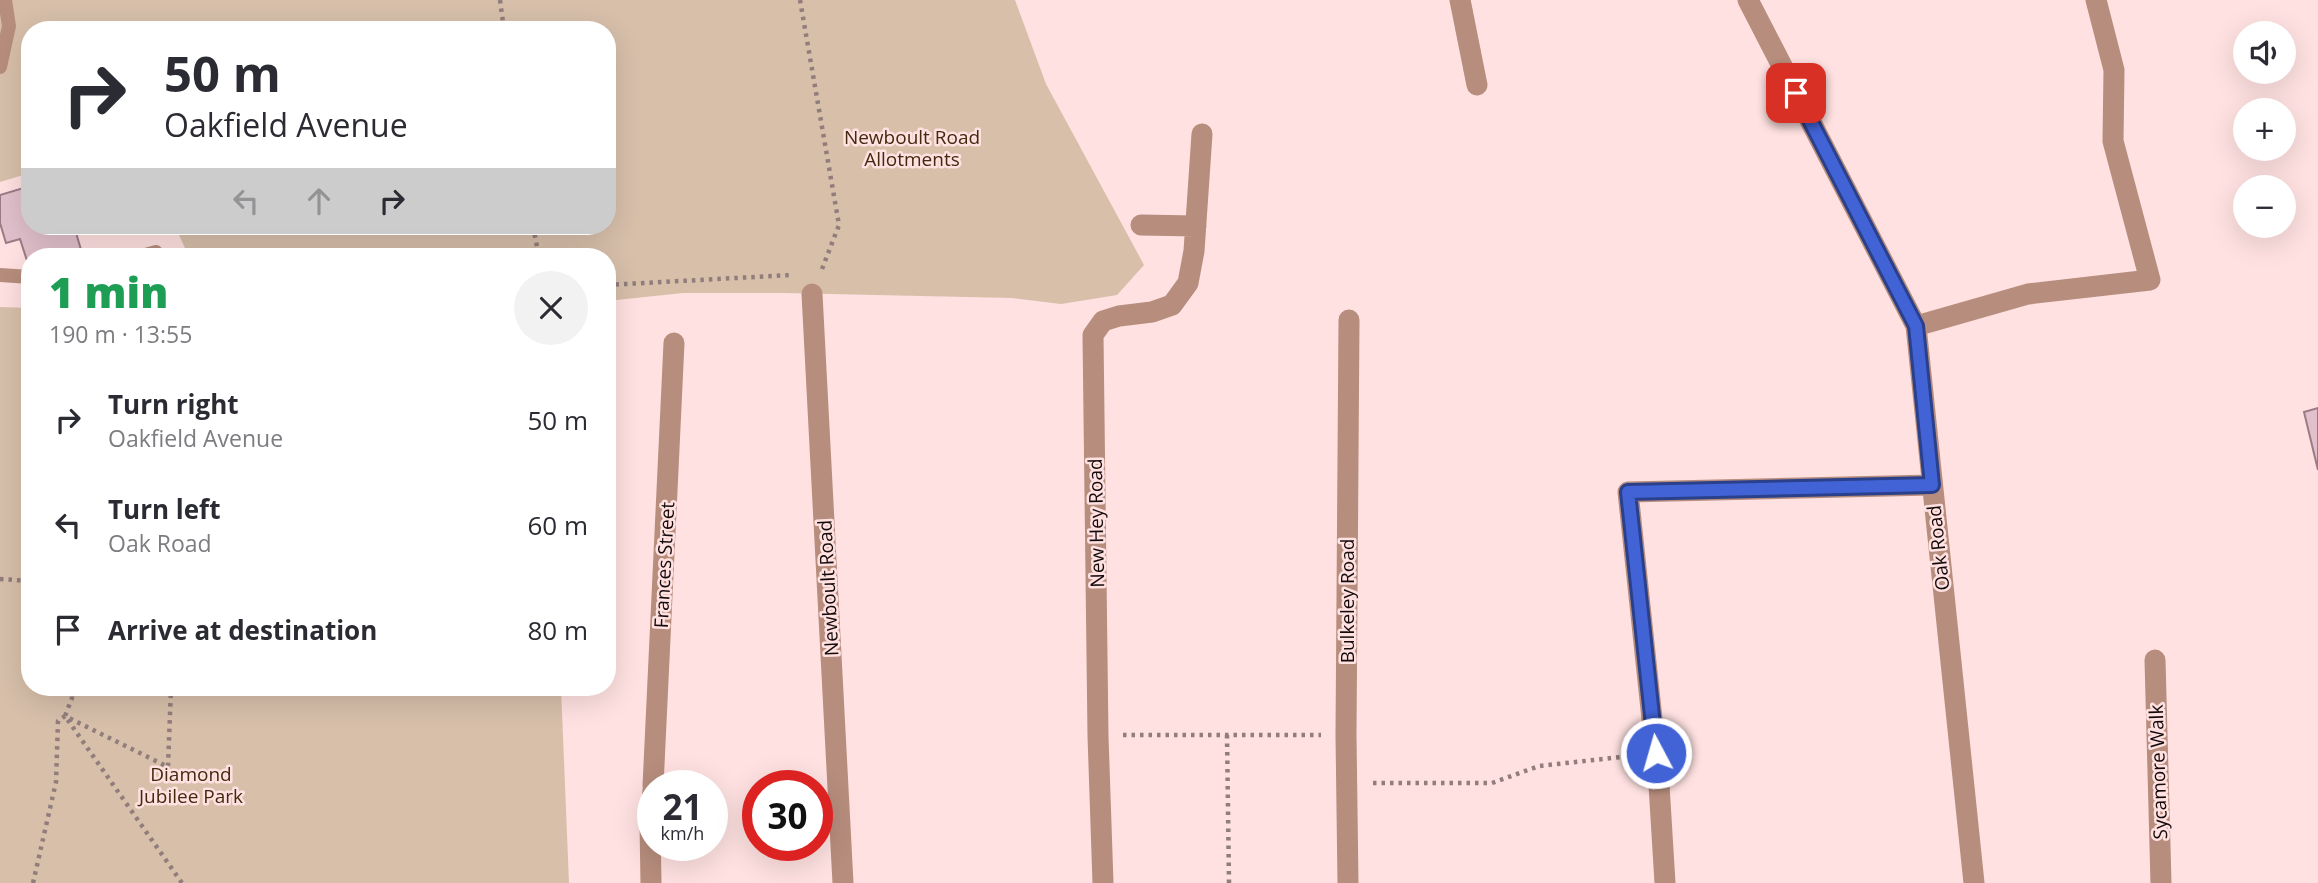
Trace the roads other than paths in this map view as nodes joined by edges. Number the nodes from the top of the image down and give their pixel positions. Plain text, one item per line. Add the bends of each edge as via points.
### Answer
1 (5, 0) edge
2 (1460, 0) edge
3 (1748, 0) edge
4 (2096, 0) edge
5 (0, 67) edge
6 (1477, 85) dead end
7 (1202, 134) dead end
8 (1141, 225) dead end
9 (1196, 226) junction
10 (0, 275) edge
11 (21, 276) edge
12 (812, 294) road end
13 (1349, 320) dead end
14 (1916, 326) junction
15 (674, 343) dead end
16 (1932, 485) junction
17 (2155, 660) dead end
18 (654, 770) edge
19 (651, 861) edge
20 (651, 883) edge
21 (843, 883) edge
22 (1103, 883) edge
23 (1348, 883) edge
24 (1665, 883) edge
25 (1974, 883) edge
26 (2161, 883) edge

1 - 5 lane via 9,26
2 - 6 street
3 - 14 street, Oak Road
4 - 14 street via 2113,71 2113,141 2150,280 2028,294
7 - 9 street, New Hey Road
8 - 9 street
9 - 22 street, New Hey Road via 1188,283 1172,304 1103,321 1093,335
10 - 11 lane
12 - 21 street, Newboult Road
13 - 23 street, Bulkeley Road
14 - 16 street, Oak Road
15 - 18 street, Frances Street
16 - 24 street via 1628,492
16 - 25 street, Oak Road
17 - 26 street, Sycamore Walk
19 - 20 street, Frances Street

